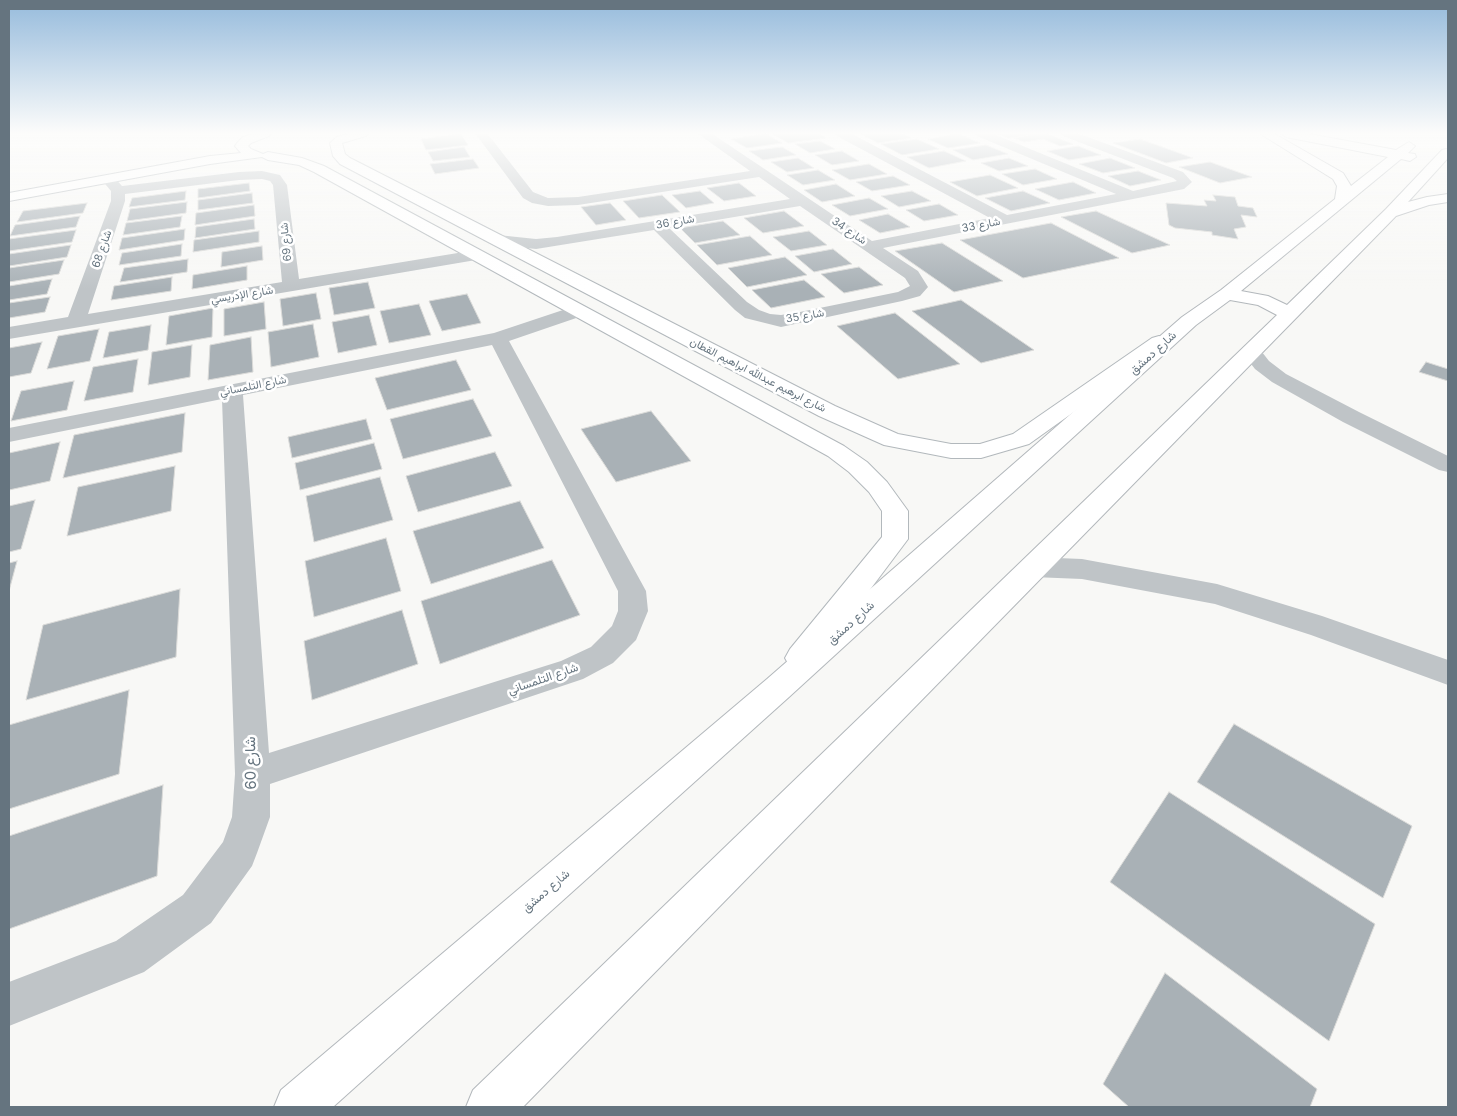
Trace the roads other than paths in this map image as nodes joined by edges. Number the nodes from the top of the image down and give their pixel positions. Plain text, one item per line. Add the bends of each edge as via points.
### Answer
1 (113, 185) joint
2 (280, 185) edge
3 (362, 185) edge
4 (392, 185) edge
5 (520, 185) edge
6 (683, 185) edge
7 (780, 185) edge
8 (939, 185) edge
9 (1107, 185) edge
10 (1180, 185) edge
11 (1344, 185) edge
12 (1370, 185) edge
13 (1409, 185) edge
14 (405, 192) junction
15 (1131, 195) junction
16 (9, 197) edge
17 (1448, 198) edge
18 (375, 200) junction
19 (803, 200) junction
20 (1342, 200) junction
21 (428, 204) junction
22 (1391, 212) junction
23 (400, 214) junction
24 (1004, 220) junction
25 (658, 225) junction
26 (577, 239) junction
27 (498, 240) junction
28 (870, 246) junction
29 (476, 255) junction
30 (565, 273) junction
31 (291, 287) junction
32 (1227, 294) junction
33 (1296, 298) junction
34 (578, 311) junction
35 (1189, 321) junction
36 (76, 322) junction
37 (9, 333) edge
38 (498, 338) junction
39 (711, 351) junction
40 (1251, 351) junction
41 (681, 368) junction
42 (747, 369) junction
43 (719, 388) junction
44 (232, 390) junction
45 (850, 422) junction
46 (9, 435) edge
47 (820, 442) junction
48 (1448, 465) edge
49 (1033, 567) junction
50 (1448, 673) edge
51 (778, 688) junction
52 (253, 774) junction
53 (9, 1004) edge
54 (298, 1107) edge
55 (490, 1107) edge

1 - 16 street
1 - 36 street, شارع 68 via 118,201
2 - 31 street, شارع 69
3 - 18 street
4 - 14 street, شارع ابرهيم عبدالله ابراهيم القطان
5 - 6 street via 528,195 548,202 578,201
7 - 19 street, شارع 34
8 - 24 street
9 - 15 street
10 - 15 street, شارع 33
11 - 20 street
12 - 20 street, شارع دمشق
13 - 22 street
14 - 18 street via 397,199
14 - 21 street, شارع ابرهيم عبدالله ابراهيم القطان
15 - 24 street, شارع 33
17 - 22 street
18 - 23 street
19 - 25 street, شارع 36
19 - 28 street, شارع 34
20 - 32 street, شارع دمشق via 1261,278
21 - 23 street via 405,205 400,208
21 - 27 street, شارع ابرهيم عبدالله ابراهيم القطان
22 - 33 street via 1322,279
23 - 29 street
24 - 28 street, شارع 33
25 - 26 street, شارع 36
25 - 28 street, شارع 35 via 752,314 781,321 902,296 919,287 912,275
26 - 27 street, شارع 36 via 536,244
26 - 30 street, شارع 36 via 562,246 554,255 555,265
27 - 30 street, شارع ابرهيم عبدالله ابراهيم القطان
29 - 31 street, شارع الإدريسي
29 - 34 street
30 - 39 street, شارع ابرهيم عبدالله ابراهيم القطان
31 - 36 street, شارع الإدريسي
32 - 33 street via 1274,304
32 - 35 street, شارع دمشق
33 - 40 street
34 - 38 street, شارع التلمساني
34 - 41 street
35 - 45 street, شارع ابرهيم عبدالله ابراهيم القطان via 1021,439 981,451 951,451 892,440
35 - 51 street, شارع دمشق
36 - 37 street, شارع الإدريسي
38 - 44 street, شارع التلمساني
38 - 52 street, شارع التلمساني via 632,591 633,611 625,632 602,655 572,670
39 - 41 street via 715,360 710,365
39 - 42 street, شارع ابرهيم عبدالله ابراهيم القطان
40 - 48 street via 1279,378
40 - 49 street
41 - 43 street
42 - 43 street via 720,372 716,377
42 - 45 street, شارع ابرهيم عبدالله ابراهيم القطان
43 - 47 street
44 - 46 street, شارع التلمساني
44 - 52 street, شارع 60
45 - 47 street via 857,435 852,441 830,445
47 - 51 street via 858,467 878,487 895,511 895,539
49 - 50 street via 1082,569 1227,597 1322,627
49 - 55 street
51 - 54 street, شارع دمشق
52 - 53 street, شارع 60 via 251,817 238,853 197,909 129,957

